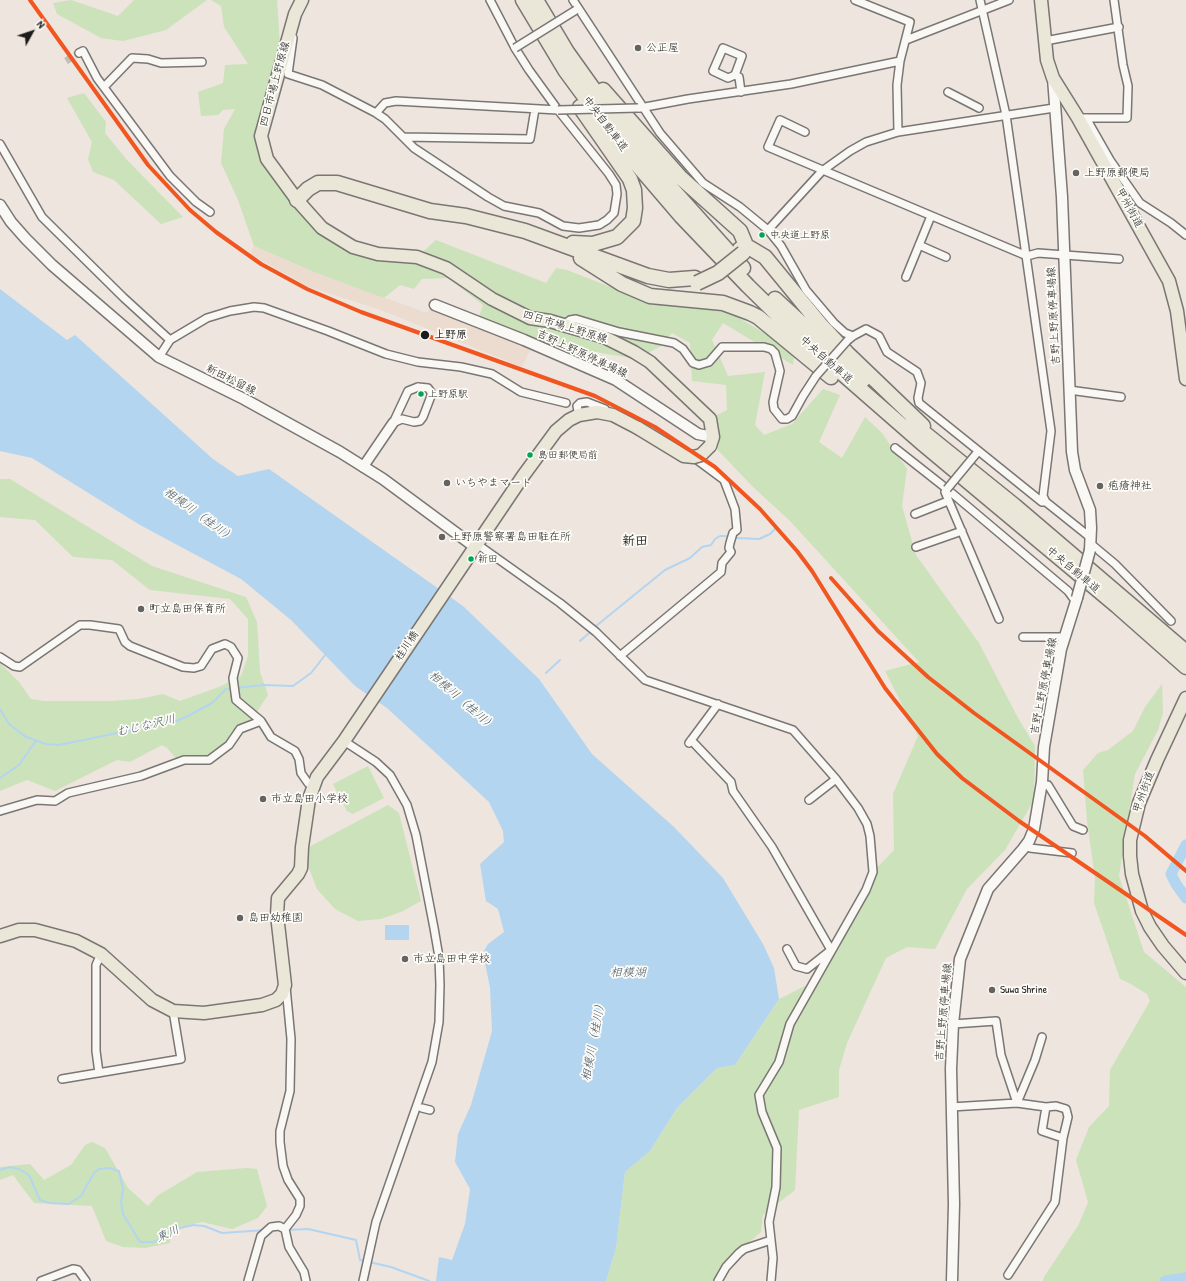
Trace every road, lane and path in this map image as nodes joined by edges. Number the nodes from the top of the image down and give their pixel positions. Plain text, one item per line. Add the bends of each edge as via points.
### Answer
1 (302, 0) edge
2 (490, 0) edge
3 (517, 0) edge
4 (523, 0) edge
5 (536, 0) edge
6 (573, 0) edge
7 (855, 0) edge
8 (980, 0) edge
9 (1010, 0) edge
10 (1041, 0) edge
11 (1114, 0) edge
12 (578, 10) junction
13 (983, 10) junction
14 (545, 16) junction
15 (293, 21) junction
16 (1119, 27) junction
17 (906, 40) junction
18 (1045, 41) junction
19 (515, 48) junction
20 (79, 53) dead end
21 (900, 61) junction
22 (202, 62) dead end
23 (735, 75) junction
24 (1053, 78) junction
25 (104, 87) junction
26 (742, 92) junction
27 (948, 92) dead end
28 (641, 108) junction
29 (979, 108) dead end
30 (1054, 108) junction
31 (535, 109) junction
32 (558, 110) junction
33 (376, 113) junction
34 (1006, 115) junction
35 (1082, 118) junction
36 (805, 132) dead end
37 (898, 132) junction
38 (403, 137) junction
39 (0, 144) edge
40 (822, 171) junction
41 (297, 200) junction
42 (0, 205) edge
43 (210, 212) dead end
44 (931, 216) junction
45 (768, 230) junction
46 (1186, 235) edge
47 (554, 241) junction
48 (919, 245) junction
49 (743, 250) junction
50 (1063, 253) junction
51 (946, 256) dead end
52 (1027, 256) junction
53 (581, 258) junction
54 (1119, 259) dead end
55 (906, 277) dead end
56 (696, 280) junction
57 (435, 305) dead end
58 (563, 325) junction
59 (851, 338) junction
60 (170, 340) junction
61 (1185, 356) edge
62 (159, 357) junction
63 (1186, 379) edge
64 (1069, 390) junction
65 (1122, 397) dead end
66 (566, 403) dead end
67 (579, 415) junction
68 (393, 423) junction
69 (711, 442) junction
70 (922, 443) junction
71 (895, 448) dead end
72 (977, 453) junction
73 (363, 467) junction
74 (985, 484) junction
75 (948, 489) junction
76 (948, 500) junction
77 (1046, 502) junction
78 (915, 514) dead end
79 (962, 531) junction
80 (1091, 544) junction
81 (476, 545) junction
82 (916, 547) dead end
83 (1076, 600) junction
84 (999, 619) dead end
85 (1171, 621) dead end
86 (1023, 637) dead end
87 (1065, 637) junction
88 (1165, 641) junction
89 (1186, 652) edge
90 (620, 656) junction
91 (0, 657) edge
92 (1186, 667) edge
93 (1186, 698) edge
94 (718, 704) junction
95 (261, 720) junction
96 (344, 741) junction
97 (836, 779) junction
98 (1041, 785) junction
99 (313, 787) junction
100 (809, 800) dead end
101 (0, 811) edge
102 (1084, 830) dead end
103 (1026, 845) junction
104 (1072, 853) dead end
105 (0, 936) edge
106 (787, 949) dead end
107 (831, 950) junction
108 (101, 954) junction
109 (1186, 973) edge
110 (286, 984) junction
111 (173, 1011) junction
112 (953, 1024) junction
113 (1042, 1038) dead end
114 (98, 1073) junction
115 (62, 1079) dead end
116 (1017, 1103) junction
117 (951, 1107) junction
118 (1046, 1107) junction
119 (422, 1108) dead end
120 (430, 1110) dead end
121 (1062, 1138) junction
122 (285, 1229) junction
123 (771, 1240) junction
124 (1008, 1275) dead end
125 (41, 1281) edge
126 (86, 1281) edge
127 (248, 1281) edge
128 (306, 1281) edge
129 (363, 1281) edge
130 (718, 1281) edge
131 (771, 1281) edge
132 (952, 1281) edge

1 - 15 main road, 四日市場上野原線
2 - 19 street
3 - 47 highway via 548,59 630,179 635,200 633,221 617,238 593,244
4 - 70 highway, 中央自動車道 via 565,70 662,196 796,333
5 - 14 highway, 中央自動車道
6 - 12 street
7 - 17 street via 910,22
8 - 13 street
9 - 13 street
10 - 18 main road, 甲州街道
11 - 16 street
12 - 19 street, bridge
12 - 28 street
13 - 17 street
13 - 34 street
14 - 49 highway via 611,99 670,166 740,231 743,236
14 - 74 highway, 中央自動車道 via 591,87 634,143 743,268 882,398
15 - 33 street via 288,74 322,85
15 - 41 main road, 四日市場上野原線 via 261,136 267,159
16 - 18 street
16 - 35 street via 1122,64 1128,86 1128,118
17 - 21 street
18 - 24 main road, 甲州街道 via 1047,60
19 - 32 street
20 - 25 street via 83,51
21 - 26 street
21 - 37 street via 897,84
22 - 25 street via 161,63 132,58
23 - 23 street via 728,78 713,71 723,48 742,56
23 - 26 street via 739,77
24 - 30 main road, 吉野上野原停車場線
24 - 35 main road, 甲州街道
25 - 43 street via 170,176
26 - 28 street
27 - 29 street
28 - 32 street, bridge
28 - 45 street via 703,183 740,207
30 - 34 street
30 - 50 main road, 吉野上野原停車場線 via 1062,197
31 - 32 street
31 - 33 street via 396,100 385,103
31 - 38 street via 530,139
32 - 38 street via 616,185 618,194 614,213 599,225 579,228 563,226 539,214 504,206 414,148
33 - 38 street via 385,118
34 - 37 street
34 - 52 street
35 - 46 street via 1140,203
35 - 61 main road, 甲州街道 via 1163,268 1174,295
36 - 40 street via 780,120 768,147
37 - 40 street via 866,142
39 - 60 street via 42,217
40 - 44 street
40 - 45 street
41 - 47 highway via 318,183 330,182 418,208 466,216
41 - 53 highway via 320,187 334,187
41 - 58 main road, 四日市場上野原線 via 322,228 353,247 378,254 417,257 446,268 492,299 530,318
42 - 62 main road, 新田松留線 via 16,228 48,261
44 - 48 street
44 - 52 street
45 - 59 street via 781,246 806,290 834,323
47 - 56 highway via 656,278
48 - 51 street
48 - 55 street
49 - 56 highway, bridge via 718,273
49 - 74 highway via 755,250 765,258 852,359
50 - 52 street via 1038,253
50 - 54 street
50 - 64 main road, 吉野上野原停車場線
52 - 77 street via 1051,431 1043,496
53 - 56 highway via 652,283 674,286
53 - 70 highway via 644,294 723,303 758,317 854,395
57 - 69 main road, 吉野上野原停車場線 via 616,380
58 - 59 street, bridge via 576,318 619,332 674,343 699,366 709,362 722,347 771,349 775,353 780,371 773,402 774,409 782,419 792,416 816,376
58 - 69 main road, 四日市場上野原線 via 604,337 650,362 710,419
59 - 72 street via 866,329 879,336 887,352 917,372 921,383 918,398 920,403
60 - 62 street
60 - 66 street via 216,314 254,307 264,308 386,354 492,374 521,392
61 - 63 main road, 甲州街道
62 - 73 main road, 新田松留線 via 263,410
64 - 65 street
64 - 80 main road, 吉野上野原停車場線 via 1072,452 1075,470 1090,510
67 - 69 main road, bridge via 604,413 638,428 684,456 701,455
67 - 81 main road via 556,431
67 - 90 street via 577,406 587,402 627,418 662,438 704,464 724,480 735,509 738,530 733,533 728,548 731,552 722,563 721,572
68 - 68 street via 408,391 418,387 428,388 431,396 423,417 414,422 402,419
68 - 73 street
70 - 88 highway, 中央自動車道
71 - 75 street
72 - 75 street, bridge
72 - 77 street via 1042,502
73 - 81 main road, 新田松留線
74 - 88 highway, 中央自動車道
75 - 76 street via 945,492
75 - 83 street
76 - 78 street
76 - 79 street
77 - 80 street
79 - 82 street
79 - 84 street
80 - 83 main road, 吉野上野原停車場線, bridge
80 - 85 street via 1115,564
81 - 90 street via 560,603 596,632
81 - 96 main road, 桂川橋
83 - 87 main road, 吉野上野原停車場線
86 - 87 street
87 - 98 main road, 吉野上野原停車場線 via 1044,747
88 - 89 highway, 中央自動車道
88 - 92 highway, 中央自動車道
90 - 94 street via 645,680
91 - 95 street via 20,667 80,625 119,629 125,642 130,646 183,667 201,666 212,649 225,644 231,647 238,658 233,678 236,700
93 - 109 main road, 甲州街道 via 1139,803 1130,840 1130,856 1142,911 1163,946
94 - 97 street via 793,730
94 - 107 street via 690,742 731,782 733,791 772,847
95 - 99 street via 271,737 295,750 301,773
95 - 101 street via 240,729 229,745 209,760 184,760 141,776 68,793 55,800 37,800
96 - 99 main road via 317,777
96 - 129 street via 369,756 390,775 407,805 416,834 434,928 440,985 439,1022 432,1062 376,1222
97 - 100 street
97 - 107 street via 867,824 873,872 866,890
98 - 102 street via 1048,785 1073,826
98 - 103 main road, 吉野上野原停車場線 via 1034,829
99 - 110 main road via 302,847 301,868 278,898
103 - 104 street via 1030,848
103 - 112 main road, 吉野上野原停車場線 via 988,889 973,925 960,959
105 - 108 main road via 23,930 42,931 76,941
106 - 107 street via 796,966 807,969
107 - 123 street via 790,1024 779,1062 759,1095 762,1112 777,1148 776,1186 769,1222
108 - 111 main road via 152,1000
108 - 114 street via 96,965
110 - 111 main road via 279,998 268,1004 204,1013
110 - 122 street via 291,1039 290,1091 280,1131 280,1142 283,1166 298,1195 300,1206
111 - 114 street via 182,1059
112 - 116 street via 996,1021 1001,1055
112 - 117 main road, 吉野上野原停車場線
113 - 116 street
114 - 115 street
116 - 117 street
116 - 118 street
117 - 132 main road, 吉野上野原停車場線 via 954,1204
118 - 121 street via 1042,1131
118 - 121 street via 1066,1109 1068,1116
119 - 120 street
121 - 124 street via 1055,1202
122 - 127 street via 271,1226 261,1236
122 - 128 street
123 - 130 street via 738,1253
123 - 131 street
125 - 126 street via 73,1269 78,1270

